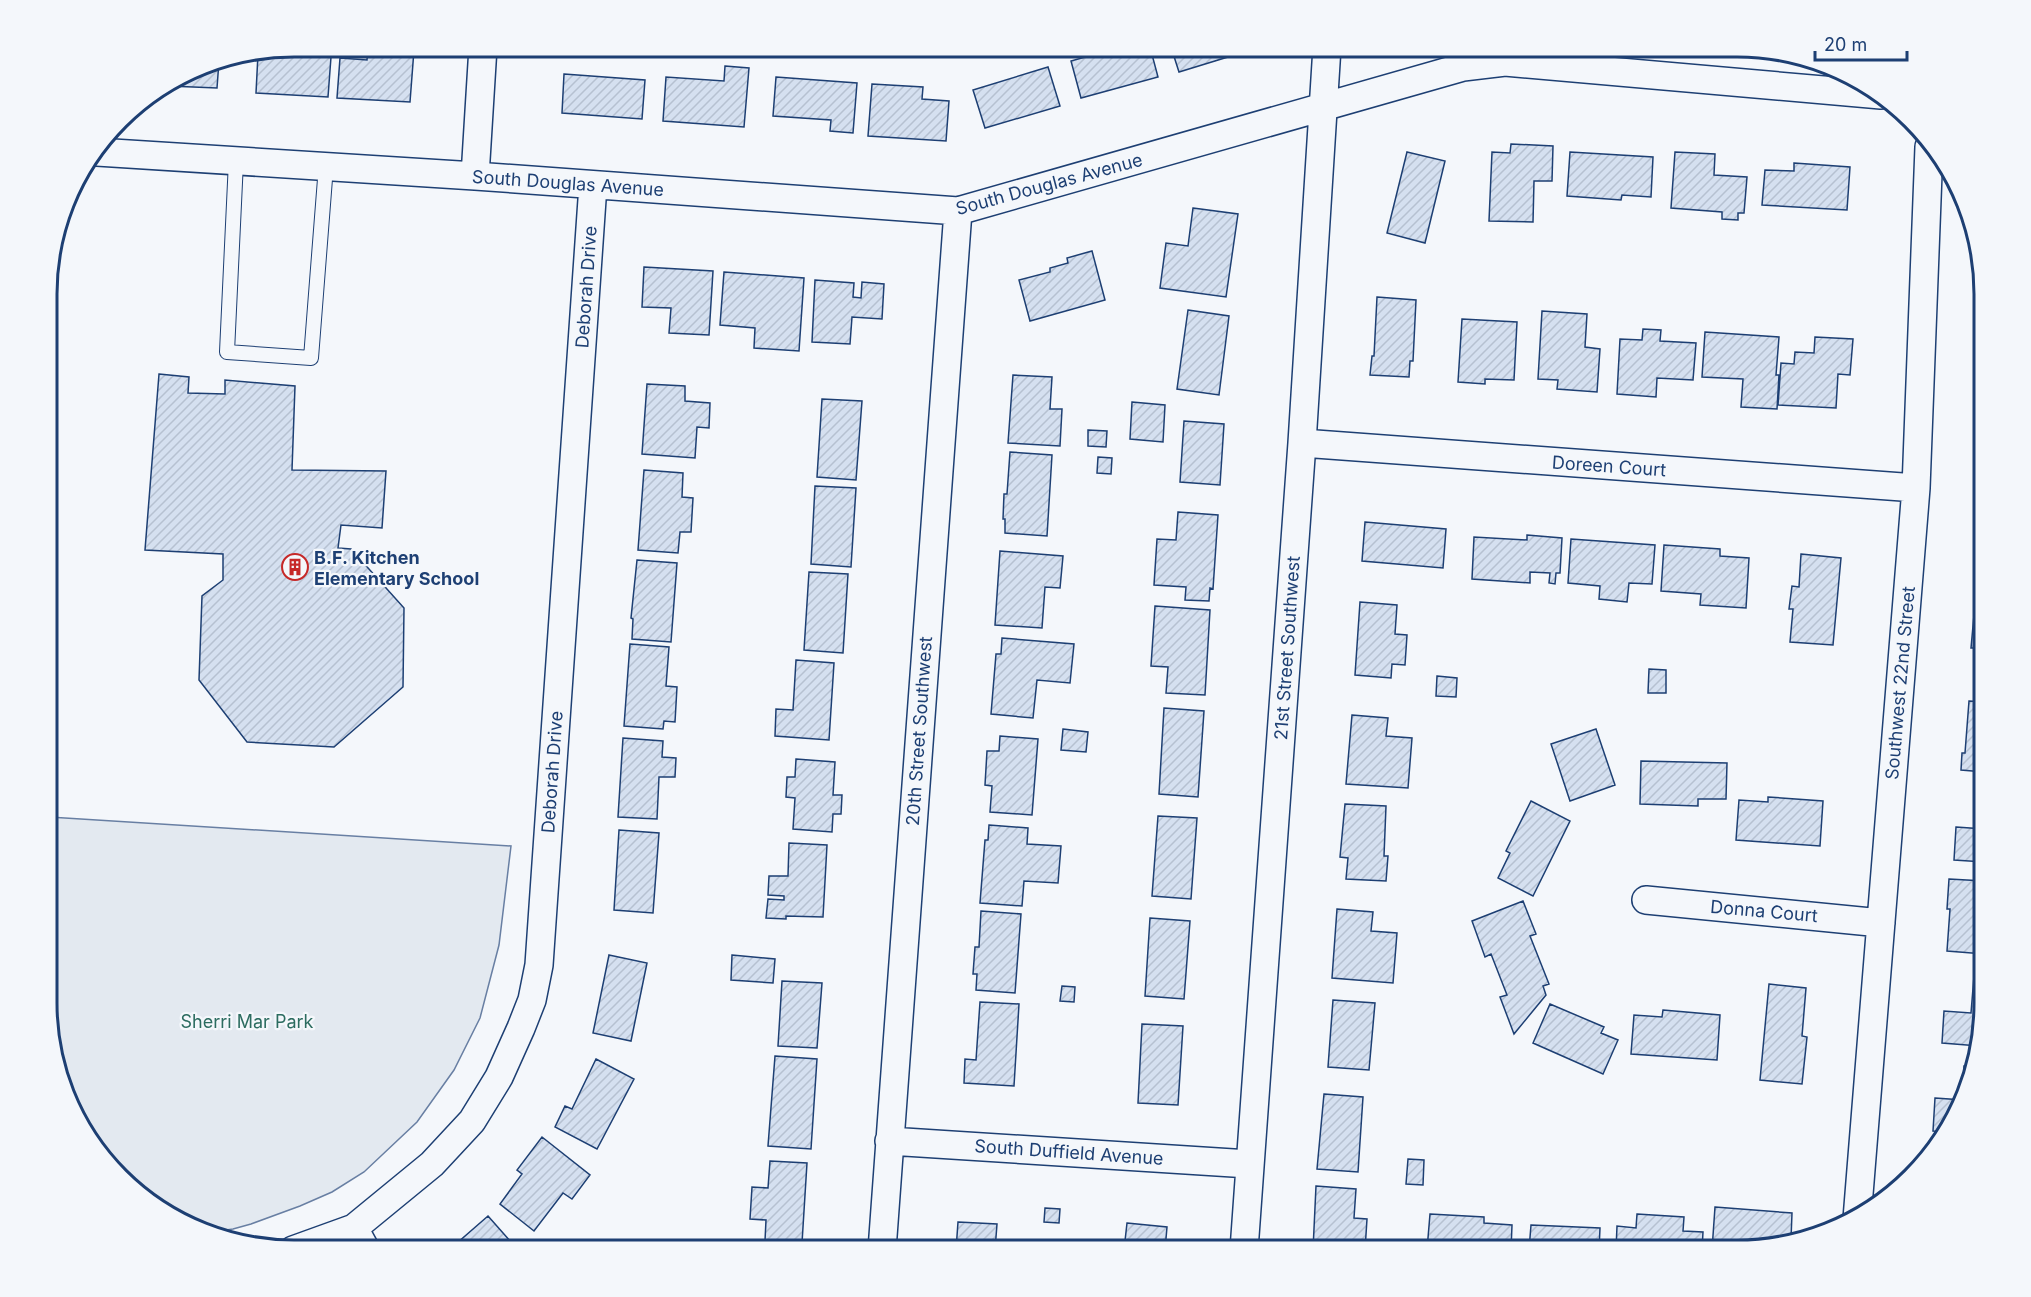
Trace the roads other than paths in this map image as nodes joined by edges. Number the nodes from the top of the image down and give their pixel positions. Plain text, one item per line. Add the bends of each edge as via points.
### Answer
1 (482, 57) edge
2 (1326, 57) edge
3 (1863, 93) edge
4 (1323, 107) junction
5 (107, 148) edge
6 (1929, 155) edge
7 (236, 161) junction
8 (326, 166) junction
9 (475, 176) junction
10 (593, 185) junction
11 (958, 211) junction
12 (1302, 443) junction
13 (1916, 488) junction
14 (1646, 900) dead end
15 (1881, 923) junction
16 (889, 1141) junction
17 (1249, 1164) junction
18 (1858, 1207) edge
19 (360, 1239) edge
20 (883, 1240) edge
21 (1245, 1240) edge

1 - 9 street
2 - 4 street, 21st Street Southwest
3 - 4 street, South Douglas Avenue via 1505,62 1463,67
4 - 11 street, South Douglas Avenue
4 - 12 street, 21st Street Southwest
5 - 7 street, South Douglas Avenue
6 - 13 street, Southwest 22nd Street
7 - 8 street, South Douglas Avenue
7 - 8 lane via 227,352 311,358
8 - 9 street, South Douglas Avenue
9 - 10 street, South Douglas Avenue
10 - 11 street, South Douglas Avenue
10 - 19 street, Deborah Drive via 539,965 532,1000 499,1077 472,1121
11 - 16 street, 20th Street Southwest
12 - 13 street, Doreen Court
12 - 17 street, 21st Street Southwest
13 - 15 street, Southwest 22nd Street
14 - 15 street, Donna Court
15 - 18 street, Southwest 22nd Street
16 - 17 street, South Duffield Avenue
16 - 20 street, 20th Street Southwest
17 - 21 street, 21st Street Southwest

